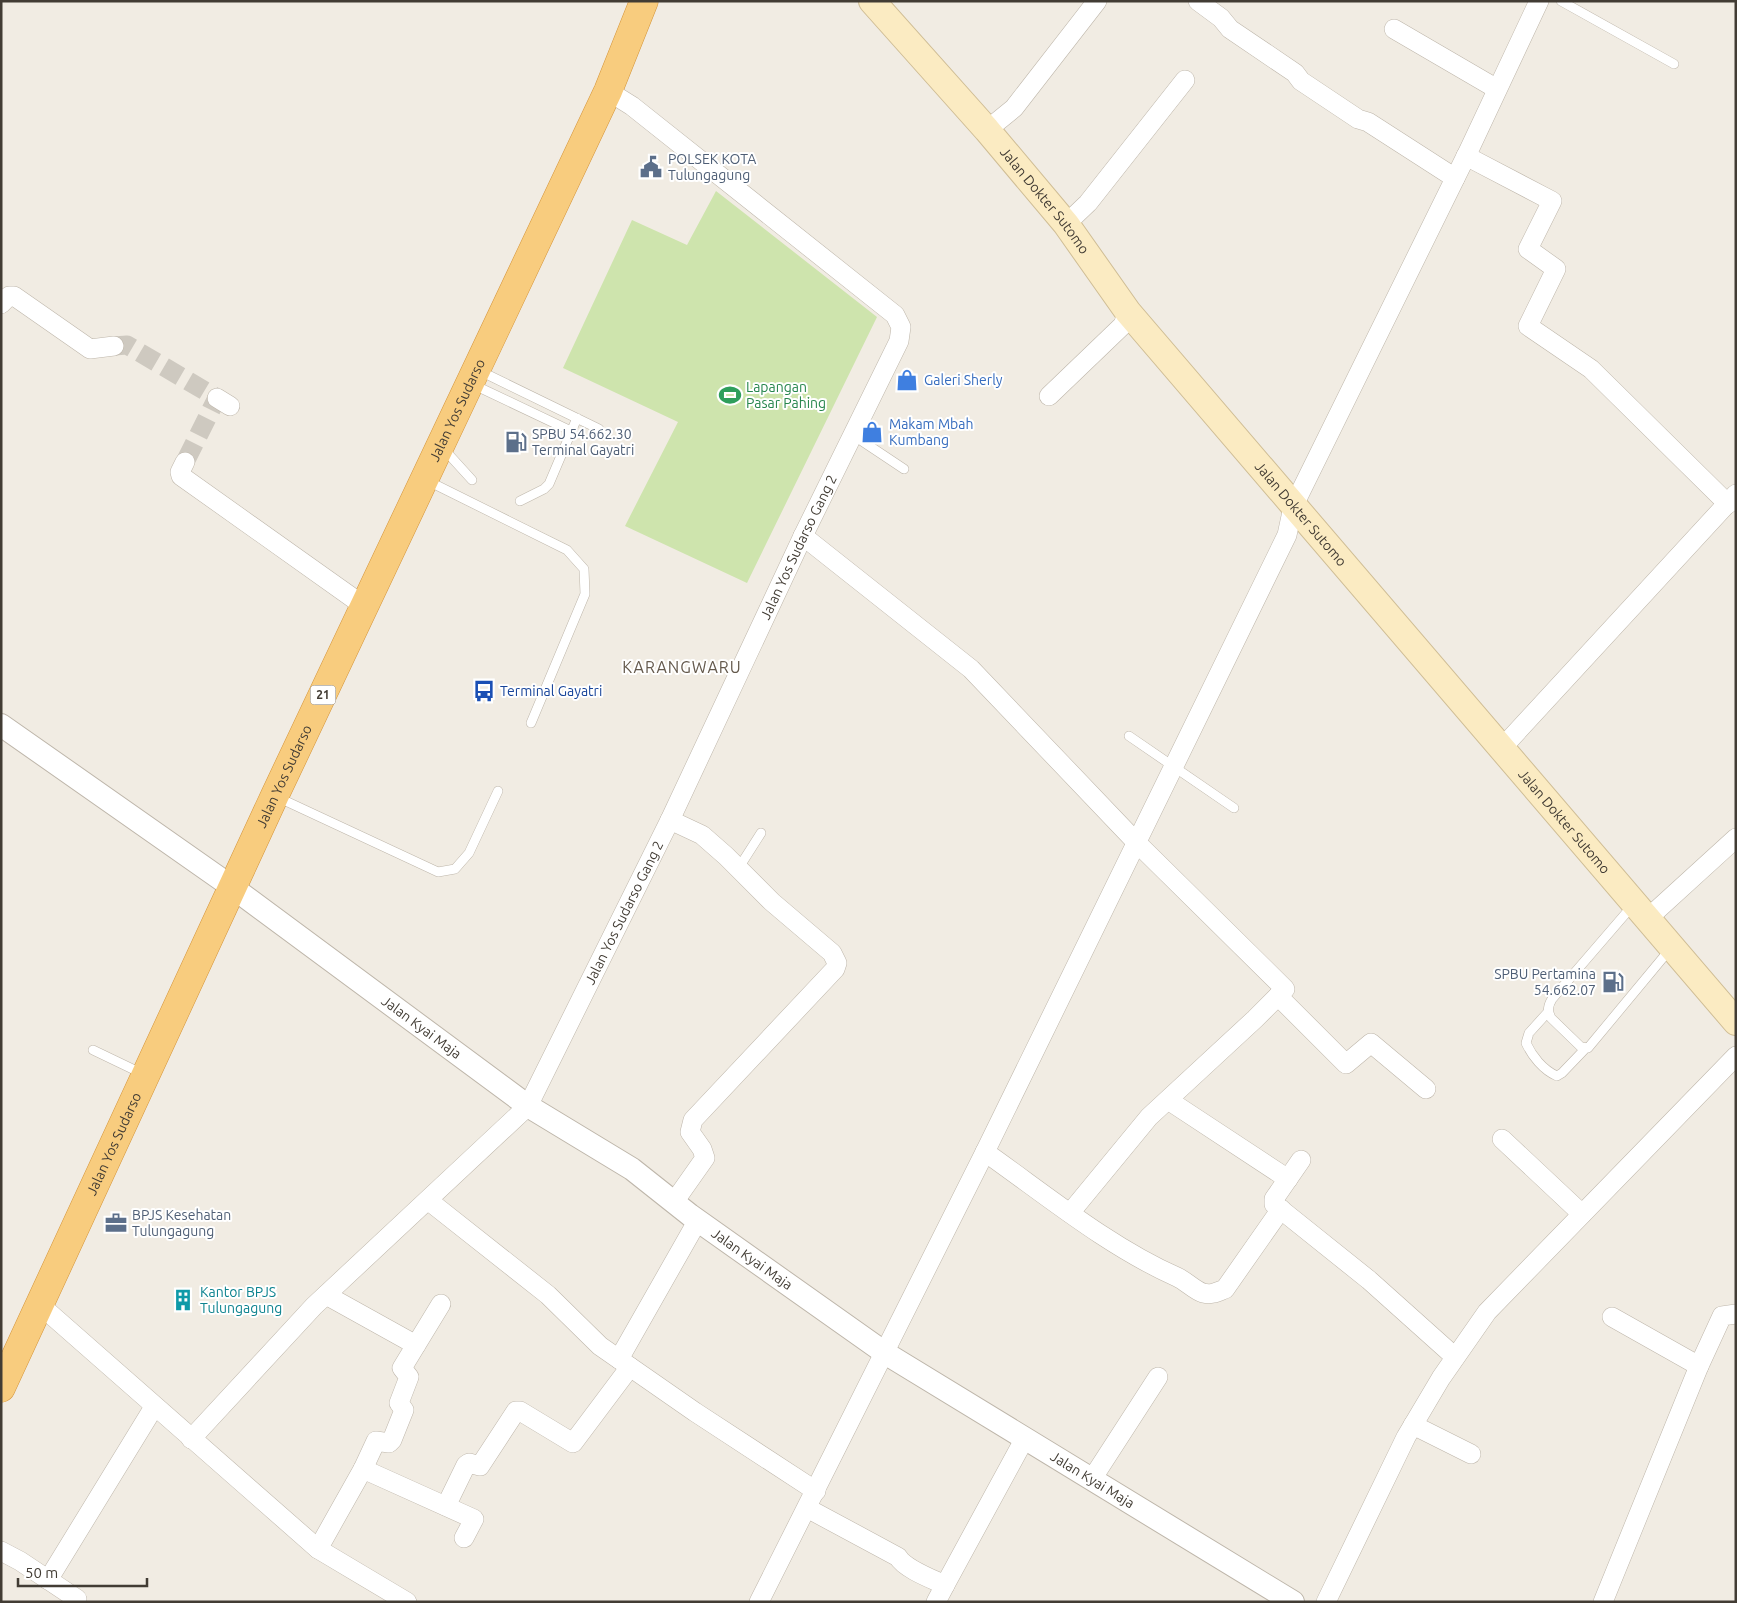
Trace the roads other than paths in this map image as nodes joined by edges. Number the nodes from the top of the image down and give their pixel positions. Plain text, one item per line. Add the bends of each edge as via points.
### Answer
1 (644, 1) edge
2 (872, 1) edge
3 (1097, 1) edge
4 (1198, 1) edge
5 (1539, 1) edge
6 (1562, 1) edge
7 (1394, 29) dead end
8 (1674, 64) dead end
9 (1185, 80) dead end
10 (1497, 89) junction
11 (608, 91) junction
12 (987, 130) junction
13 (1466, 156) junction
14 (1455, 178) junction
15 (1066, 224) junction
16 (1, 304) edge
17 (1128, 312) junction
18 (114, 346) tunnel mouth
19 (473, 376) junction
20 (1049, 396) dead end
21 (577, 418) junction
22 (598, 429) dead end
23 (571, 431) junction
24 (853, 435) junction
25 (440, 445) junction
26 (184, 462) tunnel mouth
27 (904, 469) dead end
28 (424, 478) junction
29 (472, 480) dead end
30 (1732, 499) edge
31 (520, 501) dead end
32 (1294, 507) junction
33 (803, 536) junction
34 (364, 606) junction
35 (531, 723) dead end
36 (1, 725) edge
37 (1129, 736) dead end
38 (1501, 749) junction
39 (1174, 765) junction
40 (498, 791) dead end
41 (275, 795) junction
42 (1234, 808) dead end
43 (670, 820) junction
44 (761, 833) dead end
45 (1736, 838) edge
46 (1137, 843) junction
47 (738, 869) junction
48 (232, 887) junction
49 (1639, 912) junction
50 (1671, 948) junction
51 (1278, 996) junction
52 (1548, 1012) junction
53 (1736, 1022) edge
54 (1585, 1049) junction
55 (94, 1050) dead end
56 (1736, 1056) edge
57 (146, 1075) junction
58 (1426, 1089) dead end
59 (1168, 1100) junction
60 (528, 1106) junction
61 (1502, 1139) dead end
62 (985, 1152) junction
63 (1301, 1160) dead end
64 (1288, 1178) junction
65 (429, 1200) junction
66 (674, 1202) junction
67 (1281, 1209) junction
68 (1070, 1212) junction
69 (1582, 1214) junction
70 (698, 1220) junction
71 (326, 1295) junction
72 (39, 1304) junction
73 (441, 1304) dead end
74 (1736, 1314) edge
75 (1612, 1317) dead end
76 (416, 1345) junction
77 (885, 1353) junction
78 (1455, 1357) junction
79 (625, 1363) junction
80 (1699, 1366) junction
81 (1158, 1377) dead end
82 (1, 1388) edge
83 (154, 1406) junction
84 (1413, 1425) junction
85 (1025, 1438) junction
86 (191, 1440) junction
87 (1471, 1454) dead end
88 (363, 1469) junction
89 (1092, 1479) junction
90 (816, 1491) junction
91 (446, 1506) junction
92 (807, 1508) junction
93 (464, 1538) dead end
94 (318, 1549) junction
95 (1, 1551) edge
96 (48, 1580) junction
97 (945, 1585) junction
98 (77, 1599) dead end
99 (407, 1602) edge
100 (760, 1602) edge
101 (936, 1602) edge
102 (1293, 1602) edge
103 (1326, 1602) edge
104 (1603, 1602) edge

1 - 11 highway, Jalan Yos Sudarso / 21
2 - 12 main road, Jalan Dokter Sutomo
3 - 12 street via 1014,108
4 - 14 street via 1230,29 1295,73 1301,81
5 - 10 street
6 - 8 lane
7 - 10 street
9 - 15 street via 1088,203
10 - 13 street
11 - 19 highway, Jalan Yos Sudarso / 21
11 - 24 street, Jalan Yos Sudarso Gang 2 via 632,106 895,315 901,327 899,341
12 - 15 main road, Jalan Dokter Sutomo
13 - 14 street
13 - 30 street via 1552,201 1528,249 1556,269 1528,326 1592,369
14 - 32 street
15 - 17 main road, Jalan Dokter Sutomo
16 - 18 street via 9,296 14,296 90,349
17 - 20 street via 1123,325
17 - 32 main road, Jalan Dokter Sutomo
19 - 21 lane
19 - 23 lane
19 - 25 highway, Jalan Yos Sudarso / 21
21 - 22 lane
21 - 23 lane
23 - 31 lane via 549,484
24 - 27 lane
24 - 33 street, Jalan Yos Sudarso Gang 2
25 - 28 highway, Jalan Yos Sudarso / 21
25 - 29 lane
26 - 34 street via 181,476
28 - 34 highway, Jalan Yos Sudarso / 21
28 - 35 lane via 567,550 584,569 585,594
30 - 38 street
32 - 38 main road, Jalan Dokter Sutomo
32 - 39 street via 1287,535
33 - 43 street, Jalan Yos Sudarso Gang 2
33 - 46 street via 971,669
34 - 41 highway, Jalan Yos Sudarso / 21
36 - 48 street, Jalan Kyai Maja
37 - 39 lane
38 - 49 main road, Jalan Dokter Sutomo
39 - 42 lane
39 - 46 street
40 - 41 lane via 469,853 455,869 438,872
41 - 48 highway, Jalan Yos Sudarso / 21
43 - 47 street via 702,835
43 - 60 street, Jalan Yos Sudarso Gang 2
44 - 47 lane
45 - 49 street
46 - 51 street via 1285,989
46 - 62 street
47 - 66 street via 832,953 838,963 693,1120 690,1132 705,1158
48 - 57 highway, Jalan Yos Sudarso / 21
48 - 60 street, Jalan Kyai Maja
49 - 50 main road, Jalan Dokter Sutomo
49 - 52 lane via 1552,999
50 - 53 main road, Jalan Dokter Sutomo
50 - 54 lane via 1592,1046
51 - 58 street via 1346,1064 1371,1043
51 - 59 street
52 - 54 lane
52 - 54 lane via 1529,1033 1526,1043 1549,1072 1557,1076 1562,1073
55 - 57 lane
56 - 69 street
57 - 72 highway, Jalan Yos Sudarso / 21
59 - 64 street
59 - 68 street via 1149,1117
60 - 65 street
60 - 66 street, Jalan Kyai Maja via 632,1169
61 - 69 street
62 - 68 street
62 - 77 street
63 - 64 street
64 - 67 street via 1274,1200
65 - 71 street
65 - 79 street via 548,1295 600,1346
66 - 70 street, Jalan Kyai Maja
67 - 68 street via 1225,1289 1213,1294 1201,1292 1160,1270
67 - 78 street via 1369,1280
69 - 78 street via 1487,1312
70 - 77 street, Jalan Kyai Maja
70 - 79 street
71 - 76 street
71 - 86 street
72 - 82 highway, Jalan Yos Sudarso / 21
72 - 83 street
73 - 76 street
74 - 80 street via 1722,1316
75 - 80 street
76 - 88 street via 402,1368 409,1376 399,1403 404,1410 392,1440 389,1443 376,1441
77 - 85 street, Jalan Kyai Maja
77 - 90 street
78 - 84 street
79 - 90 street
79 - 91 street via 573,1443 516,1411 480,1466 466,1465
80 - 104 street
81 - 89 street
83 - 86 street
83 - 96 street
84 - 87 street
84 - 103 street
85 - 89 street, Jalan Kyai Maja
85 - 97 street
86 - 94 street
88 - 91 street
88 - 94 street
89 - 102 street, Jalan Kyai Maja
90 - 92 street
91 - 93 street via 474,1519
92 - 97 street
92 - 100 street
94 - 99 street
95 - 96 street
96 - 98 street
97 - 101 street

